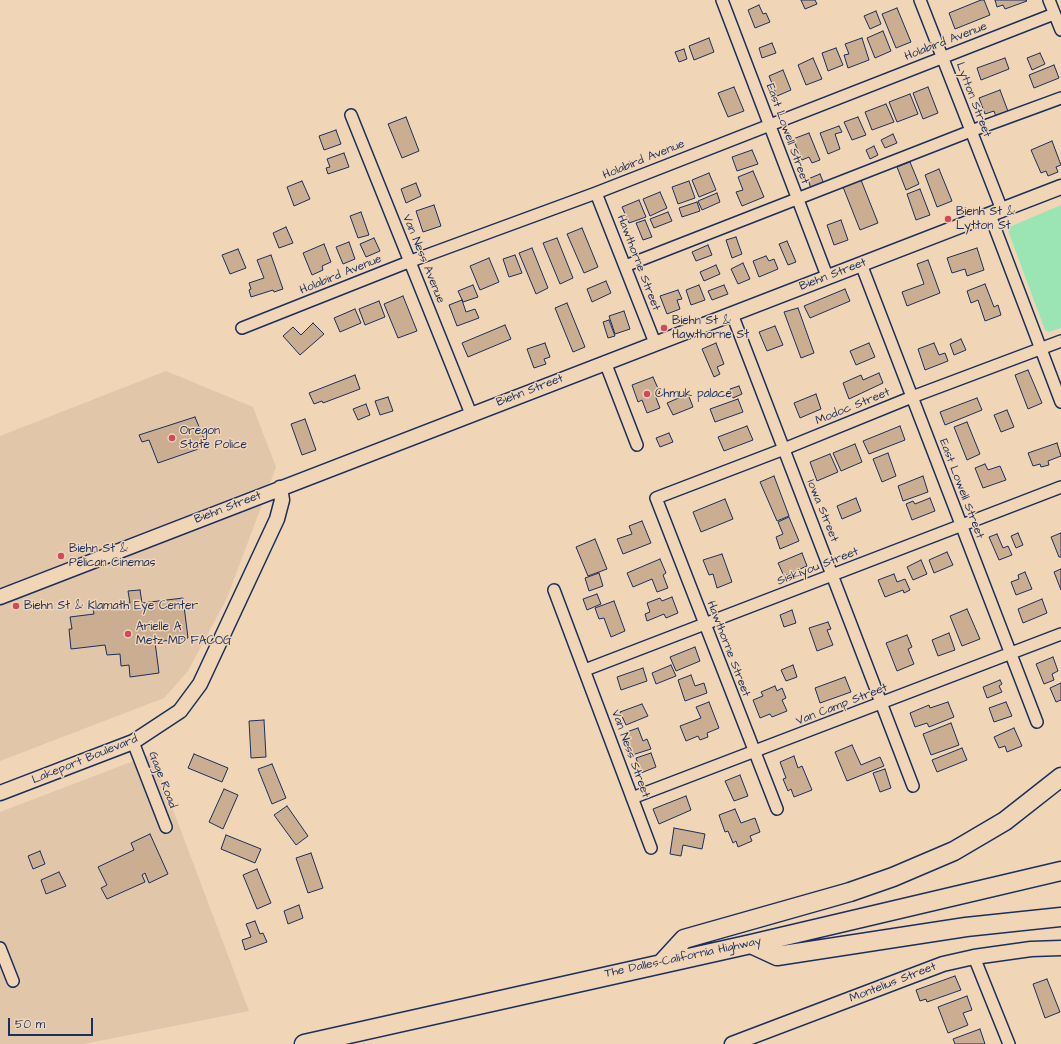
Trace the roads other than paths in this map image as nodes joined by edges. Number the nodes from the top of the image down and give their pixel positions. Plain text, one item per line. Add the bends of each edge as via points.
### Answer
1 (722, 0) edge
2 (920, 0) edge
3 (1049, 0) edge
4 (1054, 14) junction
5 (1061, 30) edge
6 (943, 58) junction
7 (1061, 98) edge
8 (351, 114) dead end
9 (771, 124) junction
10 (971, 131) junction
11 (1061, 187) edge
12 (596, 192) junction
13 (797, 198) junction
14 (996, 212) junction
15 (411, 261) junction
16 (861, 264) junction
17 (625, 266) junction
18 (827, 276) junction
19 (732, 314) junction
20 (242, 328) dead end
21 (1061, 340) edge
22 (655, 343) junction
23 (1041, 348) junction
24 (605, 362) junction
25 (912, 397) junction
26 (1061, 402) edge
27 (471, 414) junction
28 (637, 445) dead end
29 (784, 449) junction
30 (280, 488) junction
31 (1061, 488) edge
32 (656, 498) joint
33 (961, 527) junction
34 (833, 574) junction
35 (554, 590) dead end
36 (0, 597) edge
37 (704, 625) junction
38 (1061, 634) edge
39 (1011, 654) junction
40 (585, 670) junction
41 (881, 703) junction
42 (1038, 722) dead end
43 (133, 742) junction
44 (754, 753) junction
45 (1061, 777) edge
46 (914, 786) dead end
47 (0, 793) edge
48 (632, 798) junction
49 (777, 808) dead end
50 (166, 827) dead end
51 (651, 848) dead end
52 (1061, 870) edge
53 (1061, 917) edge
54 (751, 944) junction
55 (0, 948) edge
56 (1061, 948) edge
57 (974, 957) junction
58 (662, 963) junction
59 (13, 981) dead end
60 (304, 1044) edge
61 (732, 1044) edge
62 (1009, 1044) edge

1 - 9 street, East Lowell Street
2 - 6 street, Lytton Street
3 - 4 street
4 - 5 street
4 - 6 street, Holabird Avenue
6 - 9 street, Holabird Avenue
6 - 10 street, Lytton Street
7 - 10 street
8 - 15 street, Van Ness Avenue
9 - 12 street, Holabird Avenue
9 - 13 street, East Lowell Street
10 - 13 street
10 - 14 street, Lytton Street
11 - 14 street, Biehn Street
12 - 15 street, Holabird Avenue
12 - 17 street, Hawthorne Street
13 - 17 street
13 - 18 street, East Lowell Street
14 - 16 street, Biehn Street
14 - 23 street, Lytton Street
15 - 20 street, Holabird Avenue
15 - 27 street, Van Ness Avenue
16 - 18 street, Biehn Street
16 - 25 street, East Lowell Street
17 - 22 street, Hawthorne Street
18 - 19 street, Biehn Street
19 - 22 street, Biehn Street
19 - 29 street, Iowa Street
21 - 23 street, Modoc Street
22 - 24 street, Biehn Street
23 - 25 street, Modoc Street
23 - 26 street, Lytton Street
24 - 27 street, Biehn Street
24 - 28 street
25 - 29 street, Modoc Street
25 - 33 street, East Lowell Street
27 - 30 street, Biehn Street
29 - 32 street, Modoc Street
29 - 34 street, Iowa Street
30 - 36 street, Biehn Street
30 - 43 street, Lakeport Boulevard via 282,500 277,519 200,684 180,710
31 - 33 street, Siskiyou Street
32 - 37 street, Hawthorne Street
33 - 34 street, Siskiyou Street
33 - 39 street, East Lowell Street
34 - 37 street, Siskiyou Street
34 - 41 street, Iowa Street
35 - 40 street
37 - 40 street, Siskiyou Street
37 - 44 street, Hawthorne Street
38 - 39 street, Van Camp Street
39 - 41 street, Van Camp Street
39 - 42 street, East Lowell Street
40 - 48 street, Van Ness Street
41 - 44 street, Van Camp Street
41 - 46 street, Iowa Street
43 - 47 street, Lakeport Boulevard
43 - 50 street, Gage Road
44 - 48 street, Van Camp Street
44 - 49 street, Hawthorne Street
45 - 58 highway via 1005,821 954,852 893,878 850,892 684,939
48 - 51 street, Van Ness Street
52 - 54 highway, The Dalles-California Highway
53 - 54 highway via 966,927 777,956
54 - 58 highway, The Dalles-California Highway
55 - 59 street
56 - 57 street, Montelius Street via 1031,949
57 - 61 street, Montelius Street via 943,964 906,977
57 - 62 street
58 - 60 highway, The Dalles-California Highway

